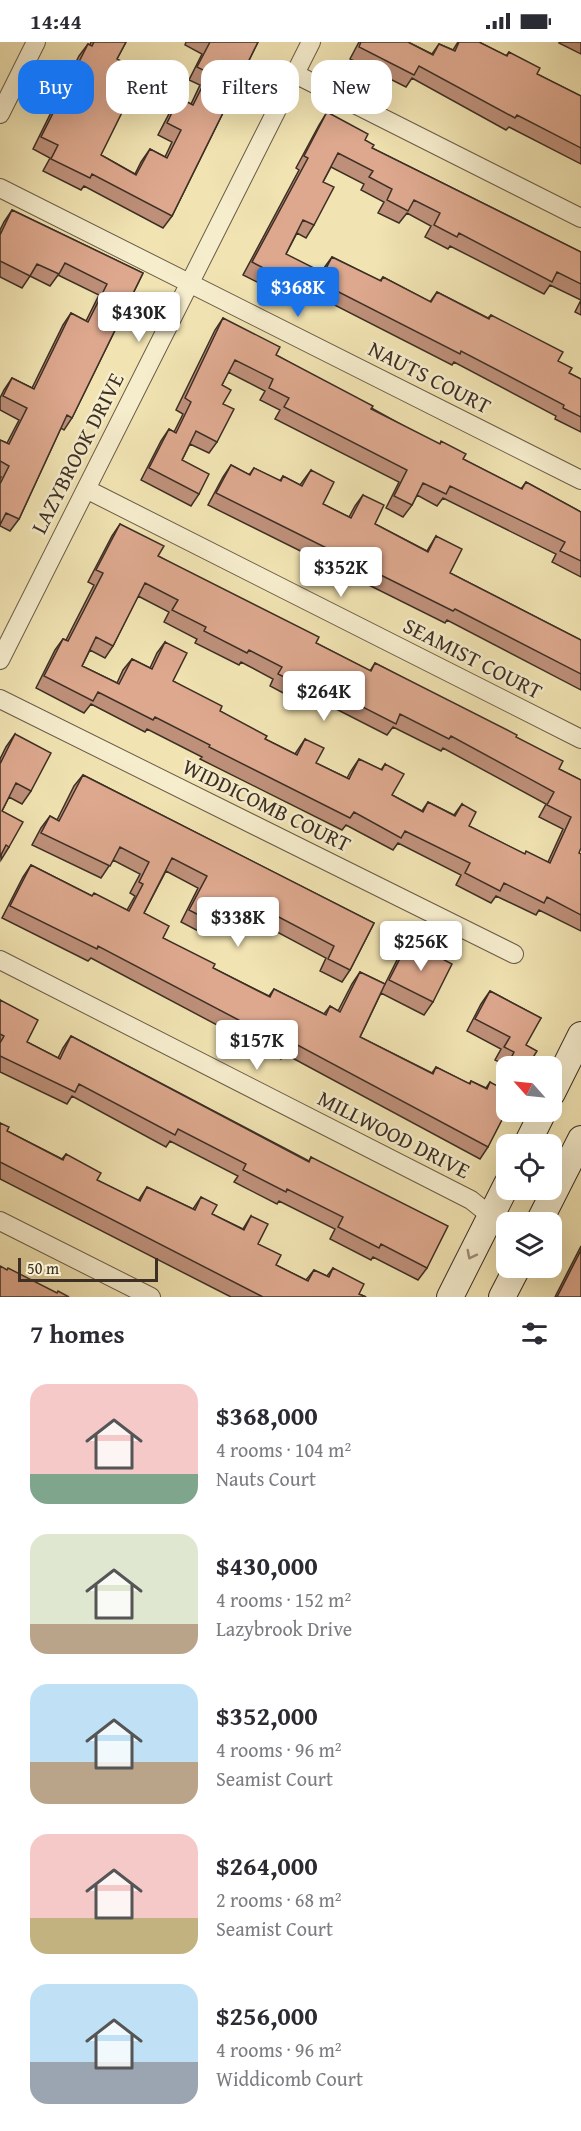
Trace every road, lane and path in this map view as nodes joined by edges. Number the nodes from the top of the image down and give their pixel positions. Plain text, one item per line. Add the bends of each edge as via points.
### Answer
1 (36, 42) edge
2 (310, 42) edge
3 (299, 64) edge
4 (299, 77) edge
5 (0, 114) edge
6 (274, 114) edge
7 (0, 188) edge
8 (581, 218) edge
9 (189, 284) junction
10 (581, 480) edge
11 (86, 489) junction
12 (0, 660) edge
13 (0, 699) edge
14 (581, 739) edge
15 (514, 954) dead end
16 (0, 960) edge
17 (581, 1035) edge
18 (562, 1074) edge
19 (581, 1139) edge
20 (544, 1212) edge
21 (496, 1218) edge
22 (0, 1221) edge
23 (496, 1225) edge
24 (512, 1278) edge
25 (151, 1297) edge
26 (450, 1297) edge
27 (502, 1297) edge

1 - 5 street
2 - 3 street, LAZYBROOK DRIVE
4 - 8 street
6 - 9 street, LAZYBROOK DRIVE
7 - 9 street, NAUTS COURT
9 - 10 street, NAUTS COURT
9 - 11 street, LAZYBROOK DRIVE
11 - 12 street, LAZYBROOK DRIVE
11 - 14 street, SEAMIST COURT
13 - 15 street, WIDDICOMB COURT
16 - 21 street, MILLWOOD DRIVE via 471,1200
17 - 18 main road
19 - 20 main road
22 - 25 street
23 -> 26 main road
24 - 27 main road

